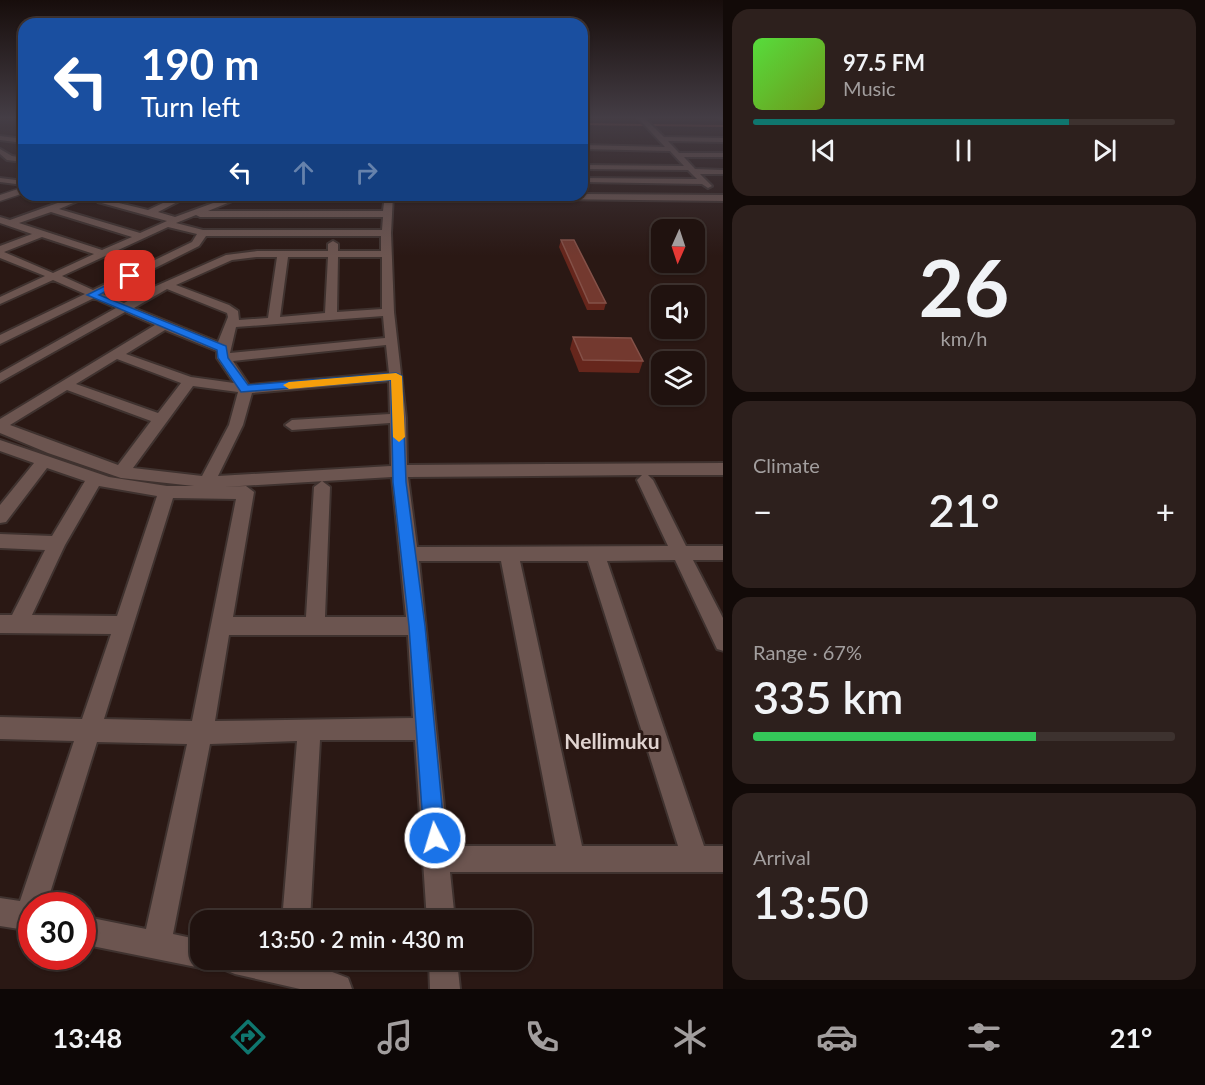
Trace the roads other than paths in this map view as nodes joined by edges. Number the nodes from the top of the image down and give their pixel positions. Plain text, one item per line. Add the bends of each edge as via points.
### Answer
1 (611, 164) edge
2 (651, 164) edge
3 (686, 164) edge
4 (588, 167) edge
5 (613, 168) junction
6 (654, 168) junction
7 (692, 170) junction
8 (723, 172) edge
9 (0, 180) edge
10 (723, 180) edge
11 (588, 181) edge
12 (703, 181) junction
13 (18, 185) edge
14 (18, 190) edge
15 (588, 191) edge
16 (591, 196) joint
17 (0, 197) edge
18 (722, 198) edge
19 (73, 201) edge
20 (105, 201) edge
21 (125, 201) edge
22 (174, 201) edge
23 (227, 201) edge
24 (389, 201) edge
25 (118, 204) junction
26 (51, 210) junction
27 (151, 212) junction
28 (191, 214) junction
29 (342, 214) junction
30 (388, 214) junction
31 (0, 220) edge
32 (172, 222) junction
33 (11, 224) junction
34 (0, 228) edge
35 (203, 233) junction
36 (335, 233) junction
37 (386, 233) junction
38 (40, 234) junction
39 (139, 236) junction
40 (0, 252) edge
41 (283, 253) junction
42 (104, 254) junction
43 (332, 254) junction
44 (387, 254) junction
45 (55, 276) junction
46 (167, 285) junction
47 (91, 295) junction
48 (0, 300) edge
49 (124, 309) junction
50 (388, 312) junction
51 (331, 315) junction
52 (274, 320) junction
53 (231, 324) junction
54 (162, 326) junction
55 (0, 340) edge
56 (393, 341) junction
57 (223, 353) junction
58 (118, 354) junction
59 (396, 376) junction
60 (0, 378) edge
61 (189, 381) junction
62 (65, 385) junction
63 (245, 389) junction
64 (399, 418) junction
65 (160, 419) junction
66 (292, 425) dead end
67 (0, 426) edge
68 (0, 445) edge
69 (44, 461) junction
70 (723, 469) edge
71 (121, 472) junction
72 (399, 476) junction
73 (95, 478) junction
74 (645, 480) junction
75 (723, 481) edge
76 (206, 482) junction
77 (322, 487) junction
78 (167, 492) junction
79 (246, 492) junction
80 (0, 517) edge
81 (0, 541) edge
82 (57, 543) junction
83 (681, 552) junction
84 (595, 553) junction
85 (723, 553) edge
86 (407, 554) junction
87 (509, 554) junction
88 (9, 625) edge
89 (315, 625) junction
90 (123, 626) junction
91 (221, 626) junction
92 (417, 626) junction
93 (722, 633) edge
94 (0, 728) edge
95 (309, 729) junction
96 (425, 729) junction
97 (88, 731) junction
98 (201, 733) junction
99 (436, 859) junction
100 (695, 859) junction
101 (723, 859) edge
102 (572, 861) junction
103 (37, 892) edge
104 (297, 910) edge
105 (440, 910) edge
106 (0, 912) edge
107 (18, 912) edge
108 (96, 933) edge
109 (157, 945) junction
110 (190, 952) edge
111 (301, 970) edge
112 (444, 970) edge
113 (337, 989) edge
114 (445, 989) edge

1 - 5 street
2 - 6 street
3 - 7 street
4 - 5 street
5 - 6 street
6 - 7 street
7 - 8 street
7 - 12 street
9 - 13 street
10 - 12 street
11 - 12 street
12 - 18 street
14 - 17 street
15 - 16 street
16 - 18 street
19 - 26 street
20 - 25 street
21 - 25 street
22 - 27 street
23 - 28 street
24 - 30 street
25 - 27 street
26 - 33 street
26 - 39 street
27 - 32 street
28 - 29 street
28 - 32 street
29 - 30 street
29 - 36 street
30 - 37 street
31 - 33 street
32 - 35 street
32 - 39 street
33 - 34 street
33 - 38 street
35 - 36 street
35 - 47 street via 196,244
36 - 37 street
36 - 43 street
37 - 44 street
38 - 40 street
38 - 42 street
39 - 42 street
40 - 45 street
41 - 43 street
41 - 46 street via 230,257
41 - 52 street
42 - 45 street
43 - 44 street
43 - 51 street
44 - 50 street
45 - 47 street
45 - 48 street
46 - 49 street
46 - 53 street via 232,311
47 - 49 street
47 - 55 street
49 - 54 street
49 - 60 street
50 - 51 street
50 - 56 street
51 - 52 street
52 - 53 street
53 - 57 street
54 - 57 street
54 - 58 street
56 - 57 street
56 - 59 street
57 - 63 street
58 - 61 street
58 - 62 street
59 - 63 street
59 - 64 street
61 - 63 street
61 - 65 street
62 - 65 street
62 - 67 street
63 - 76 street via 244,404
64 - 66 street
64 - 72 street
65 - 71 street
67 - 71 street
68 - 69 street
69 - 73 street
69 - 80 street
70 - 72 street
71 - 76 street
72 - 74 street
72 - 76 street
72 - 77 street
72 - 86 street
73 - 78 street
73 - 82 street
74 - 75 street
74 - 83 street
77 - 79 street
77 - 89 street
78 - 79 street
78 - 90 street
79 - 91 street
81 - 82 street
82 - 88 street
83 - 84 street
83 - 85 street
83 - 93 street
84 - 87 street
84 - 100 street
86 - 87 street
86 - 92 street
87 - 102 street
88 - 90 street
89 - 91 street
89 - 92 street
90 - 97 street
91 - 98 street
92 - 96 street
94 - 97 street
95 - 96 street
95 - 98 street
95 - 104 street
96 - 99 street
97 - 98 street
97 - 103 street
98 - 109 street
99 - 102 street
99 - 105 street
100 - 101 street
100 - 102 street
106 - 107 street
108 - 109 street
109 - 110 street
111 - 113 street
112 - 114 street

